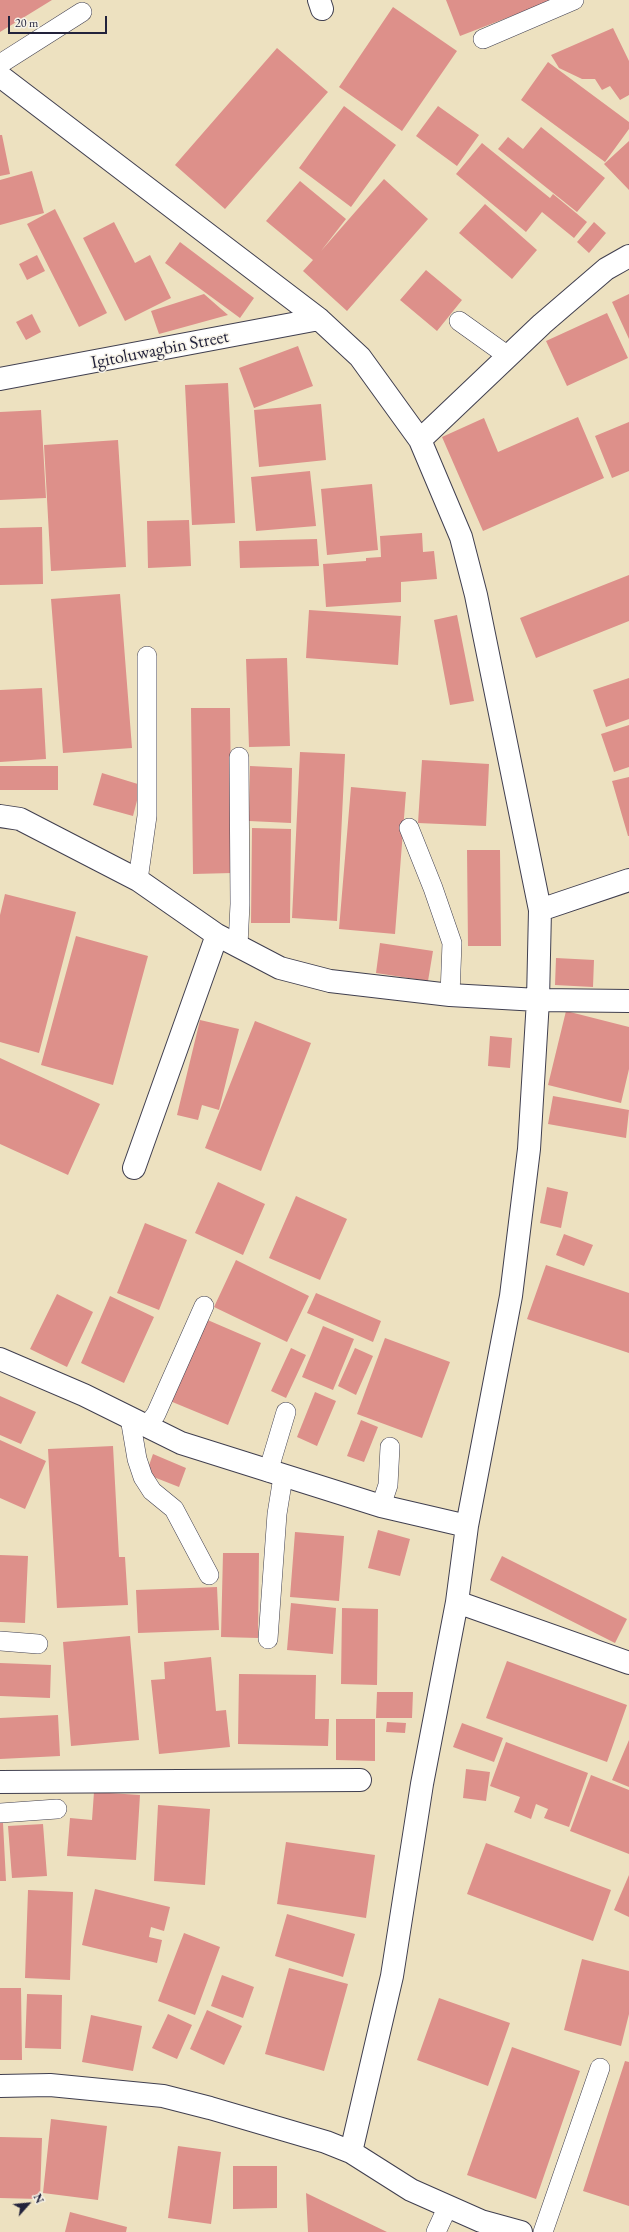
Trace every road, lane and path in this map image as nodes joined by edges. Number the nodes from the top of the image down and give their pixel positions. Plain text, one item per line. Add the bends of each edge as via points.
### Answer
1 (574, 0) edge
2 (82, 12) dead end
3 (483, 39) dead end
4 (0, 64) edge
5 (0, 76) edge
6 (629, 256) edge
7 (320, 320) junction
8 (459, 321) dead end
9 (508, 356) junction
10 (0, 380) edge
11 (420, 440) junction
12 (148, 656) dead end
13 (239, 757) dead end
14 (0, 816) edge
15 (409, 828) dead end
16 (138, 880) junction
17 (629, 880) edge
18 (540, 910) junction
19 (217, 935) junction
20 (238, 945) junction
21 (450, 995) junction
22 (538, 1000) junction
23 (629, 1001) edge
24 (134, 1168) dead end
25 (204, 1306) dead end
26 (0, 1359) edge
27 (286, 1412) dead end
28 (138, 1422) junction
29 (390, 1446) dead end
30 (275, 1474) junction
31 (381, 1506) junction
32 (467, 1526) junction
33 (209, 1575) dead end
34 (457, 1602) junction
35 (268, 1639) dead end
36 (0, 1642) edge
37 (38, 1644) dead end
38 (629, 1663) edge
39 (360, 1780) dead end
40 (0, 1782) edge
41 (57, 1809) dead end
42 (0, 1813) edge
43 (600, 2068) dead end
44 (0, 2086) edge
45 (351, 2152) junction
46 (448, 2206) junction
47 (436, 2232) edge
48 (521, 2232) edge
49 (543, 2232) edge

1 - 3 lane
2 - 4 lane
5 - 7 street
6 - 9 street via 606,269
7 - 10 street, Igitoluwagbin Street
7 - 11 street via 360,357
8 - 9 lane
9 - 11 street
11 - 18 street via 463,544
12 - 16 lane via 148,816
13 - 20 lane
14 - 16 street via 20,819
15 - 21 lane via 452,943
16 - 19 street
17 - 18 street
18 - 22 street
19 - 20 street
19 - 24 street
20 - 21 street via 280,968 330,981
21 - 22 street
22 - 23 street
22 - 32 street via 529,1149 511,1296
25 - 28 lane via 156,1414
26 - 28 street via 84,1395
27 - 30 lane
28 - 30 street via 182,1443
28 - 33 lane via 137,1459 143,1477 152,1491 174,1510
29 - 31 lane via 388,1485
30 - 31 street
30 - 35 lane via 277,1514
31 - 32 street
32 - 34 street
34 - 38 street
34 - 45 street via 422,1784 392,1976
36 - 37 lane
39 - 40 street
41 - 42 lane
43 - 49 lane
44 - 45 street via 50,2085 163,2096 326,2142
45 - 46 street via 411,2190
46 - 47 lane
46 - 48 street via 481,2220

